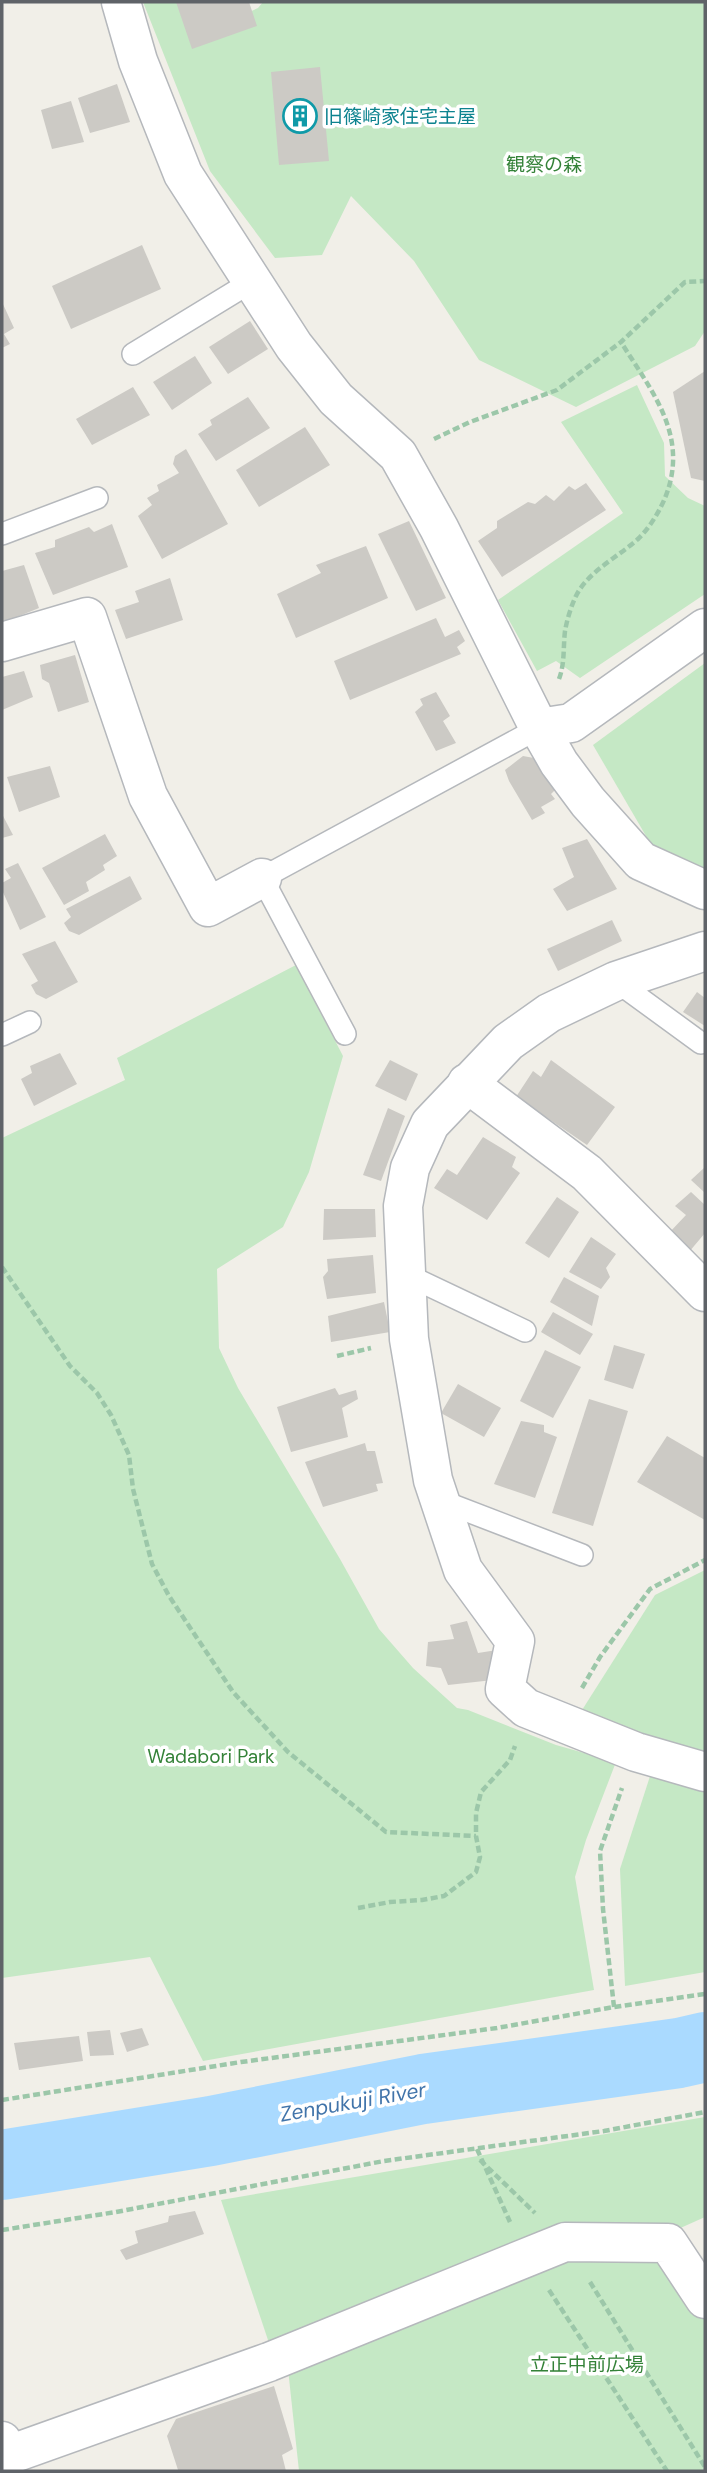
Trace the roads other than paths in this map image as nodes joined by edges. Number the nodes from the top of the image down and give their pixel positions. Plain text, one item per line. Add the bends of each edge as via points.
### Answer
1 (121, 2) edge
2 (251, 282) junction
3 (133, 354) dead end
4 (97, 498) dead end
5 (2, 534) edge
6 (705, 628) edge
7 (2, 642) edge
8 (539, 728) junction
9 (262, 878) junction
10 (705, 890) edge
11 (705, 951) edge
12 (616, 981) junction
13 (30, 1022) dead end
14 (345, 1034) dead end
15 (2, 1035) edge
16 (701, 1043) dead end
17 (467, 1083) junction
18 (405, 1274) junction
19 (705, 1292) edge
20 (525, 1331) dead end
21 (439, 1500) junction
22 (582, 1555) dead end
23 (705, 1772) edge
24 (705, 2299) edge
25 (3, 2457) edge

1 - 2 street via 138,61 183,174
2 - 3 lane
2 - 8 street via 293,346 336,399 398,455
4 - 5 lane
6 - 8 street via 571,723
7 - 9 street via 87,617 148,796 208,907
8 - 9 lane
8 - 10 street via 588,802 641,861
9 - 14 lane
11 - 12 street
12 - 16 lane
12 - 17 street via 549,1013 508,1042
13 - 15 lane
17 - 18 street via 430,1124 410,1168 403,1206
17 - 19 street via 587,1173
18 - 20 lane
18 - 21 street via 409,1339
21 - 22 lane
21 - 23 street via 463,1570 515,1642 505,1689 526,1708 635,1752
24 - 25 street via 667,2243 565,2242 269,2362

